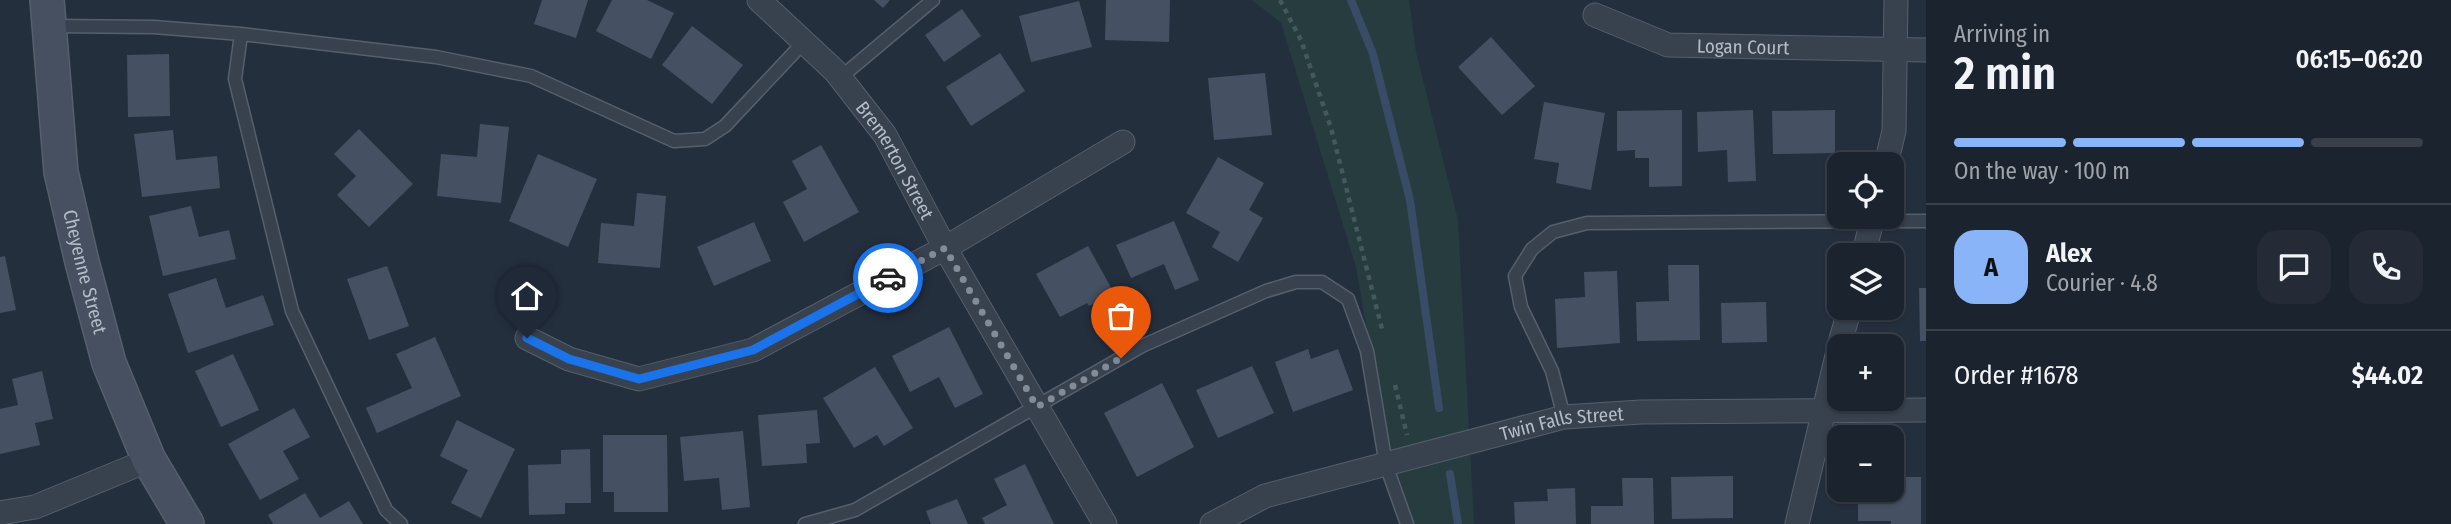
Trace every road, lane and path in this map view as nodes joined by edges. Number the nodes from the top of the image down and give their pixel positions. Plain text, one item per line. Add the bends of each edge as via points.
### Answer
1 (759, 0) edge
2 (933, 0) edge
3 (1280, 0) edge
4 (1896, 0) edge
5 (47, 13) edge
6 (1595, 15) dead end
7 (241, 34) junction
8 (804, 42) junction
9 (1897, 50) junction
10 (1926, 50) edge
11 (840, 78) junction
12 (1123, 142) dead end
13 (1889, 152) edge
14 (1827, 219) edge
15 (1904, 219) edge
16 (1926, 220) edge
17 (945, 248) junction
18 (527, 338) dead end
19 (1385, 341) dead end
20 (1394, 379) dead end
21 (1827, 393) edge
22 (1037, 407) junction
23 (1926, 410) edge
24 (1822, 412) junction
25 (1564, 417) junction
26 (1412, 458) junction
27 (149, 460) junction
28 (1386, 464) junction
29 (0, 513) edge
30 (187, 524) edge
31 (401, 524) edge
32 (805, 524) edge
33 (1105, 524) edge
34 (1212, 524) edge
35 (1407, 524) edge
36 (1797, 524) edge

1 - 8 street, Bremerton Street
2 - 11 lane
3 - 19 path via 1301,40 1331,128
4 - 9 street
5 - 7 lane
5 - 27 street, Cheyenne Street via 61,172 109,363
6 - 9 street, Logan Court via 1668,45
7 - 8 lane via 436,57 531,76 674,141 705,139 725,126
7 - 31 lane via 235,79 292,312 386,510
8 - 11 street, Bremerton Street
9 - 10 street, Logan Court
9 - 13 street
11 - 17 street, Bremerton Street via 885,135
12 - 17 street
14 - 25 lane via 1587,223 1553,232 1532,249 1515,276 1521,307 1552,371
15 - 16 lane
17 - 18 street via 753,350 639,379 569,359
17 - 22 street, Bremerton Street
20 - 26 path
21 - 24 street
22 - 28 lane via 1142,346 1266,291 1296,282 1322,282 1348,299 1367,351
22 - 32 lane via 855,510
22 - 33 street, Bremerton Street
23 - 24 street, Twin Falls Street
24 - 25 street, Twin Falls Street
24 - 36 street
25 - 26 street, Twin Falls Street
26 - 28 street, Twin Falls Street
27 - 29 street via 35,507
27 - 30 street, Cheyenne Street
28 - 34 street, Twin Falls Street via 1265,496
28 - 35 lane

